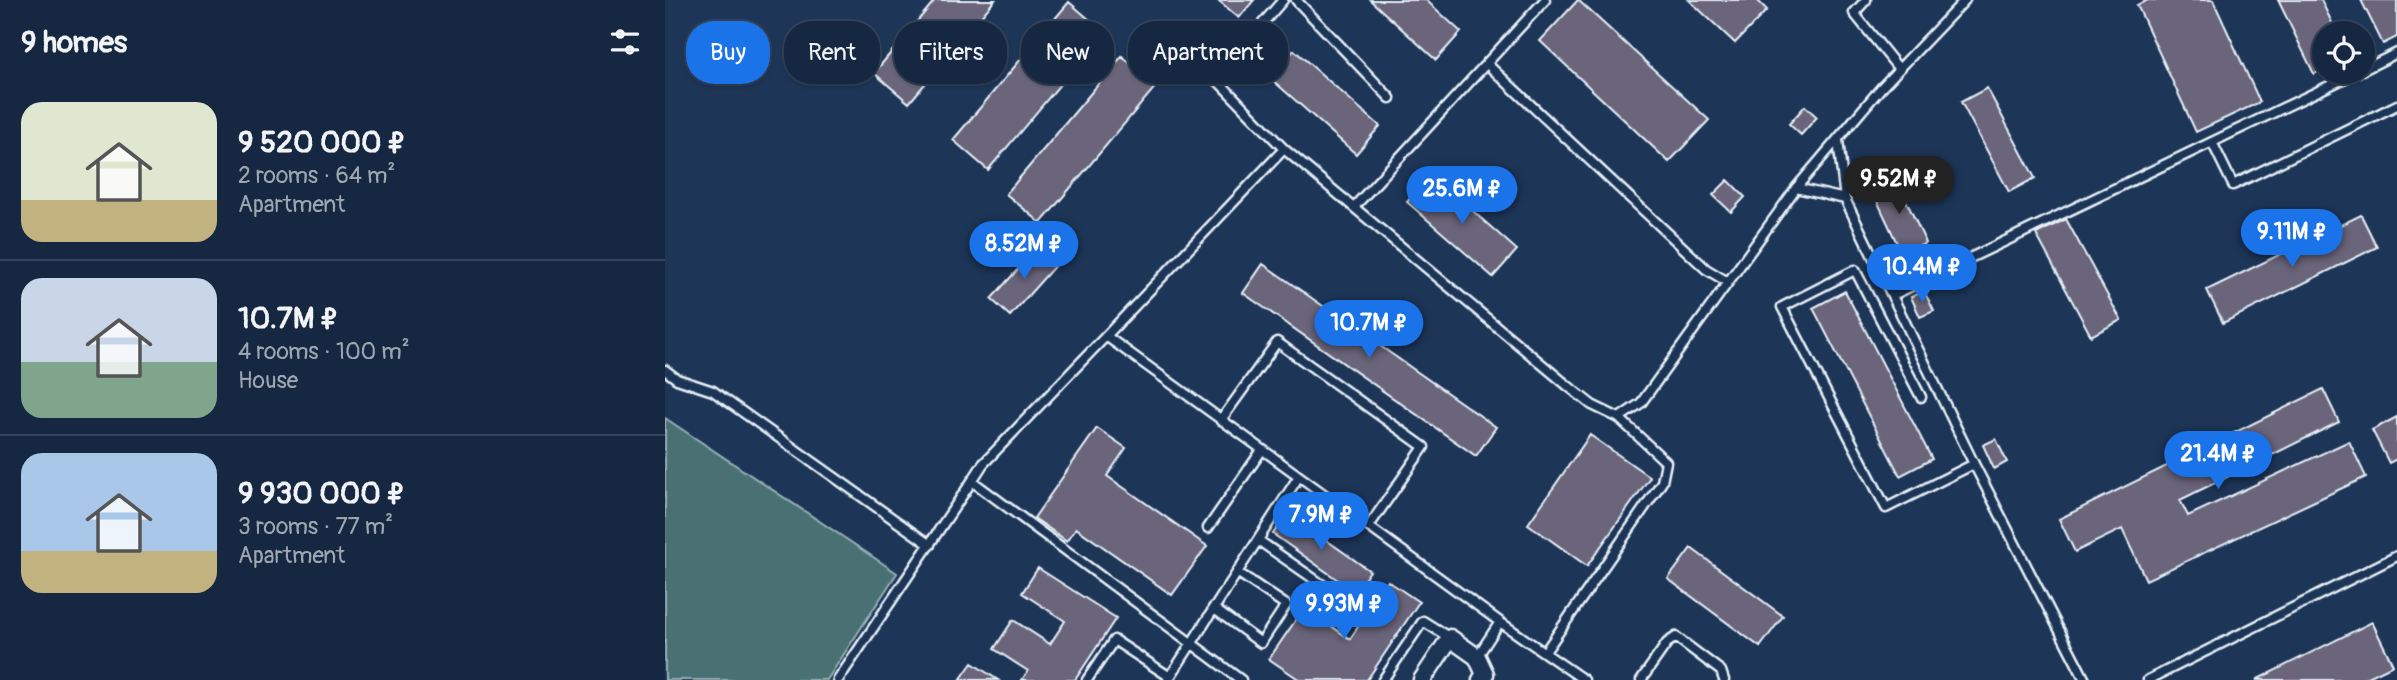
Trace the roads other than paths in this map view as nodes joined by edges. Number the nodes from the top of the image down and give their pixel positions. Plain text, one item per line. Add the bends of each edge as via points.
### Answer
1 (1283, 0) edge
2 (1296, 0) edge
3 (1545, 0) edge
4 (1866, 0) edge
5 (1965, 0) edge
6 (2397, 53) edge
7 (1487, 64) junction
8 (2375, 64) edge
9 (1899, 69) junction
10 (2333, 84) edge
11 (1390, 98) dead end
12 (2397, 105) edge
13 (1838, 140) junction
14 (2212, 142) junction
15 (1284, 149) junction
16 (1795, 188) junction
17 (1845, 199) junction
18 (1354, 207) junction
19 (1726, 281) junction
20 (1892, 295) junction
21 (1106, 336) junction
22 (665, 370) edge
23 (1921, 397) dead end
24 (1619, 418) junction
25 (1221, 420) junction
26 (1262, 450) junction
27 (1974, 464) junction
28 (1299, 476) junction
29 (972, 481) junction
30 (1369, 526) junction
31 (1207, 528) dead end
32 (1258, 540) junction
33 (930, 545) junction
34 (2397, 556) edge
35 (1237, 572) junction
36 (1341, 597) dead end
37 (1213, 608) junction
38 (1500, 622) junction
39 (1450, 638) junction
40 (1191, 645) junction
41 (1545, 652) junction
42 (1477, 657) junction
43 (1169, 679) edge
44 (838, 680) edge
45 (1087, 680) edge
46 (1241, 680) edge
47 (1383, 680) edge
48 (1422, 680) edge
49 (1481, 680) edge
50 (1584, 680) edge
51 (1641, 680) edge
52 (1724, 680) edge
53 (2085, 680) edge
54 (2148, 680) edge

1 - 15 lane via 1216,78
2 - 11 lane
3 - 7 lane
4 - 9 lane via 1854,13
5 - 9 lane
6 - 8 lane
7 - 18 lane
7 - 19 lane via 1706,269
9 - 13 lane
10 - 14 lane
12 - 14 lane via 2233,185
13 - 16 lane
13 - 17 lane
14 - 20 lane
15 - 18 lane
15 - 21 lane
16 - 17 lane
16 - 19 lane
17 - 20 lane
18 - 24 lane via 1568,386
19 - 24 lane via 1641,403
20 - 27 lane
21 - 25 lane
21 - 29 lane
22 - 33 lane via 713,391
23 - 27 lane via 1855,270 1782,307 1885,508
24 - 41 lane via 1666,462 1662,482
25 - 26 lane
25 - 30 lane via 1277,342 1425,447
26 - 28 lane
26 - 31 lane
27 - 53 lane
28 - 30 lane
28 - 32 lane
29 - 33 lane
29 - 40 lane
30 - 38 lane
32 - 35 lane
32 - 36 lane
33 - 44 lane
34 - 54 lane
35 - 37 lane
35 - 37 lane via 1286,605 1261,643
37 - 40 lane
38 - 41 lane
38 - 42 lane
39 - 42 street
39 - 47 lane via 1423,621
39 - 48 street
40 - 43 lane
40 - 46 lane
41 - 50 lane
42 - 49 street via 1485,674
43 - 45 lane via 1114,640
51 - 52 lane via 1676,637 1721,671

